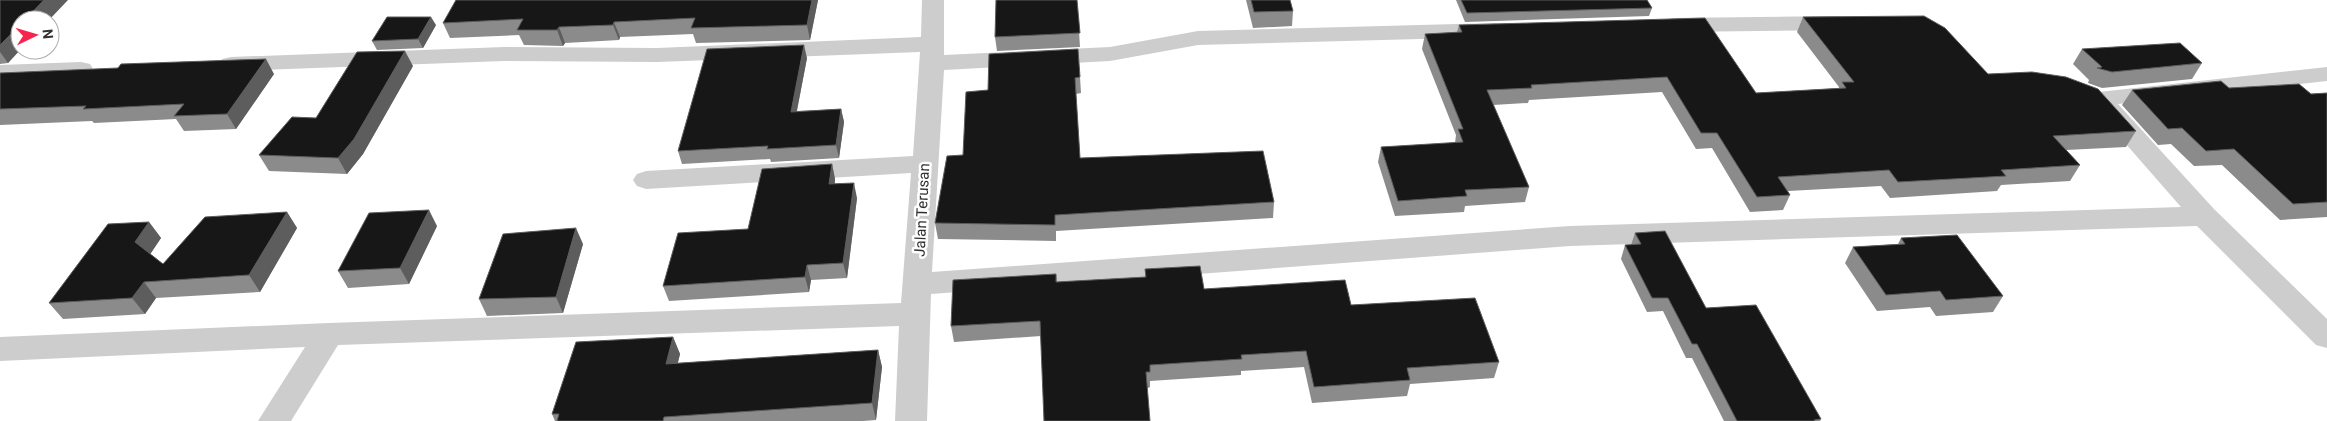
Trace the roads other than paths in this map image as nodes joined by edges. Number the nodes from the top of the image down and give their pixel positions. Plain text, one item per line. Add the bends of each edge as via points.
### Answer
1 (933, 0) edge
2 (1858, 23) edge
3 (1651, 25) edge
4 (1513, 29) edge
5 (932, 54) junction
6 (205, 65) edge
7 (107, 68) edge
8 (0, 72) edge
9 (2327, 74) edge
10 (924, 164) junction
11 (646, 180) dead end
12 (2204, 216) junction
13 (918, 284) junction
14 (915, 314) junction
15 (329, 334) junction
16 (2327, 337) edge
17 (0, 349) edge
18 (274, 421) edge
19 (911, 421) edge

1 - 5 street, Jalan Terusan
2 - 3 street
4 - 5 street via 1198,38 1110,54
5 - 6 street via 504,54
5 - 10 street, Jalan Terusan
7 - 8 street
9 - 12 street via 2090,93
10 - 11 street
10 - 13 street, Jalan Terusan
12 - 13 street via 1570,236
12 - 16 street
13 - 14 street, Jalan Terusan
14 - 15 street
14 - 19 street, Jalan Terusan
15 - 17 street
15 - 18 street

